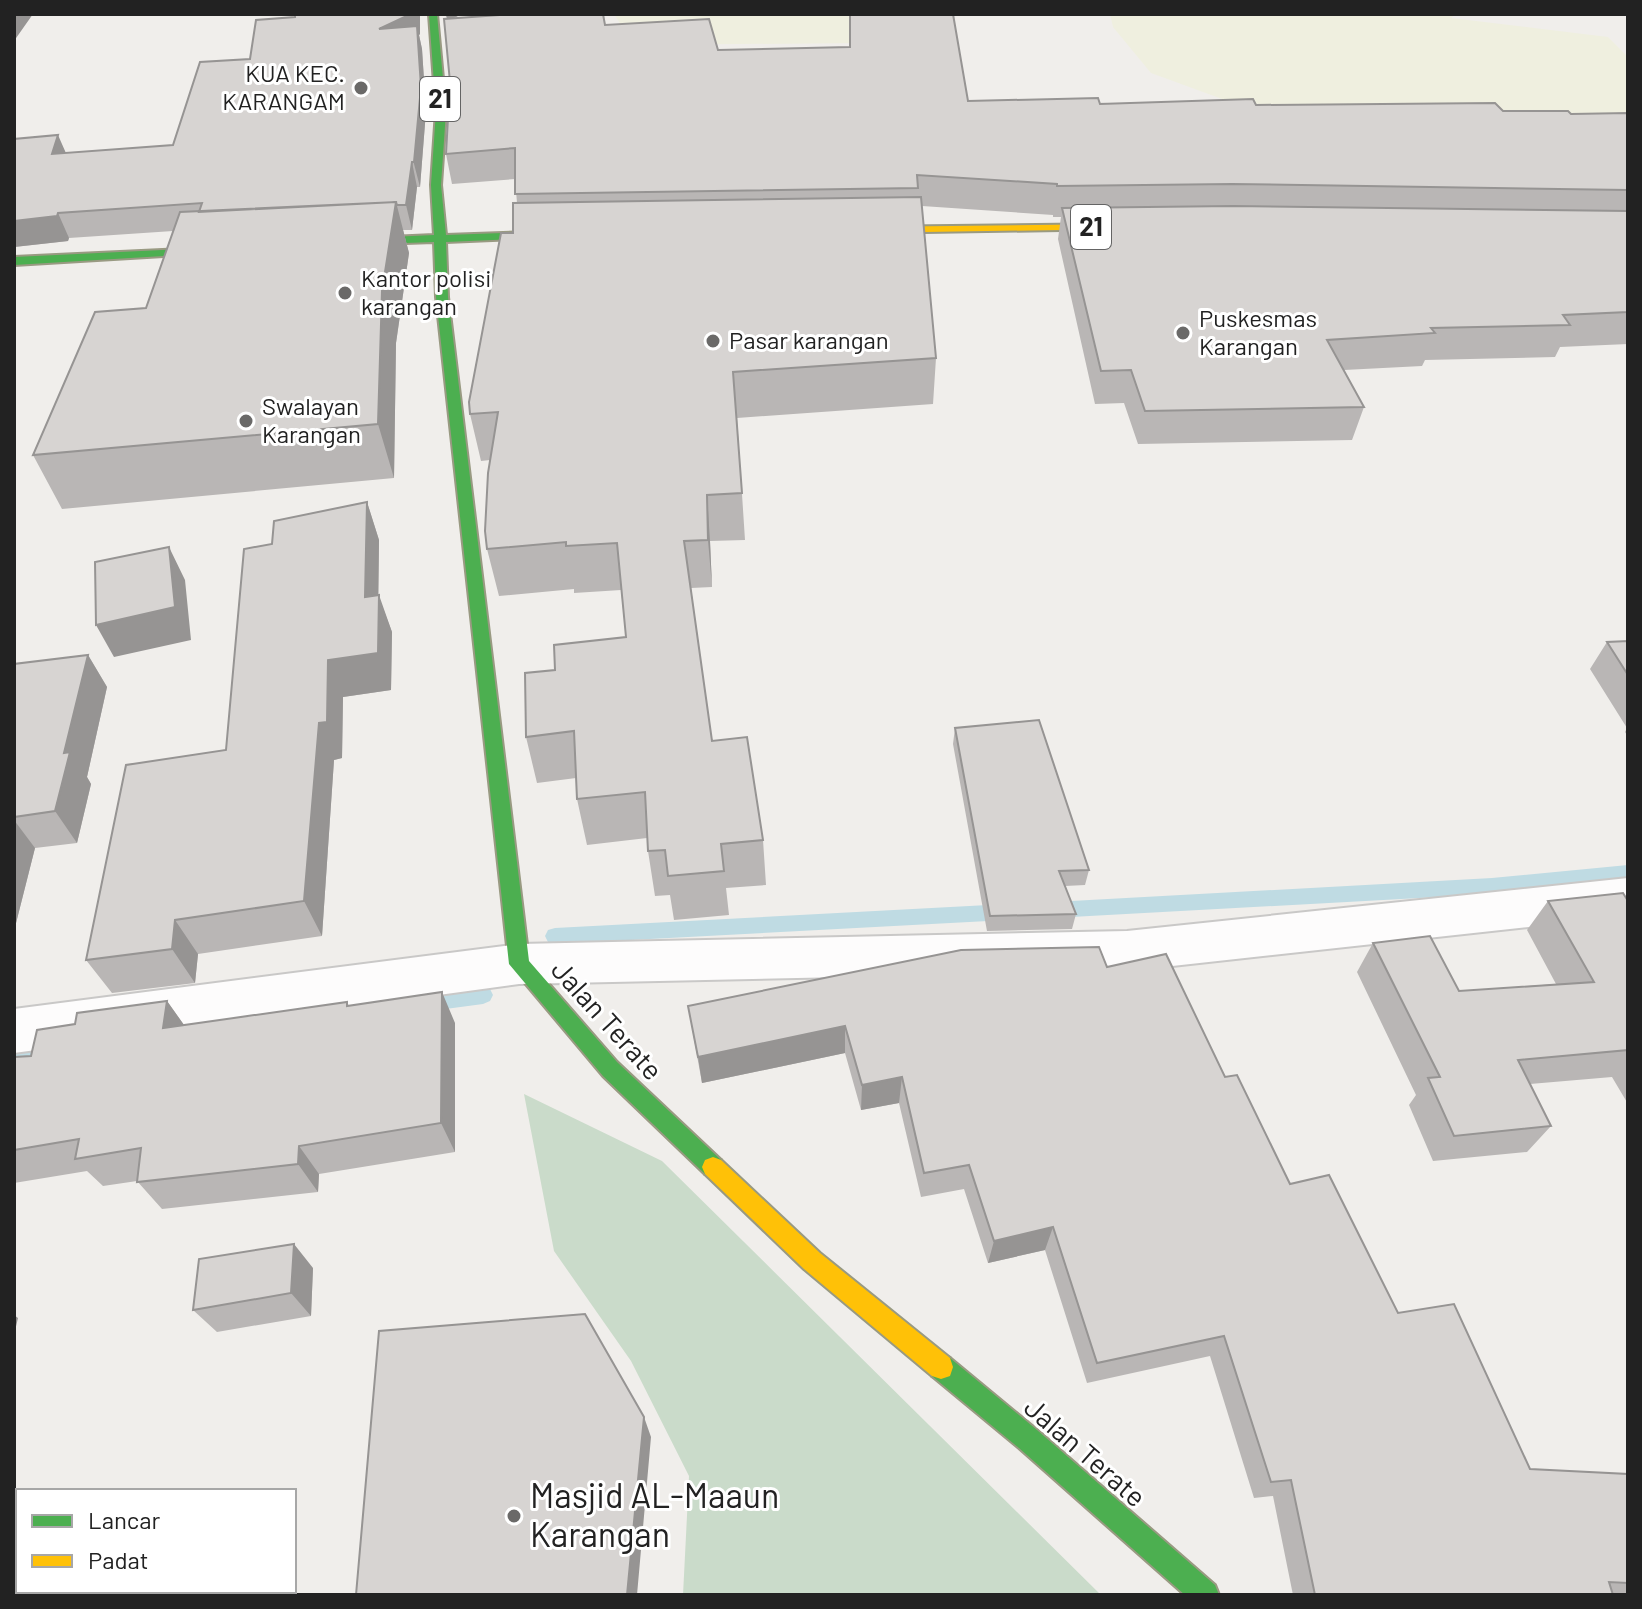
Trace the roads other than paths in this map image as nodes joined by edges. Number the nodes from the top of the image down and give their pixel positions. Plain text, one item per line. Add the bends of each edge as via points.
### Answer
1 (433, 14) edge
2 (1129, 227) edge
3 (842, 230) edge
4 (587, 233) edge
5 (440, 237) junction
6 (327, 244) edge
7 (250, 248) edge
8 (14, 261) edge
9 (1628, 897) edge
10 (519, 964) junction
11 (14, 1031) edge
12 (1205, 1595) edge

1 - 5 main road, 21 via 441,111 436,185
2 - 3 main road, 21
4 - 5 main road
5 - 6 main road
5 - 10 main road, Jalan Terate via 442,297
7 - 8 main road
9 - 10 street via 1127,951
10 - 11 street
10 - 12 main road, Jalan Terate via 610,1069 812,1261 1028,1439

